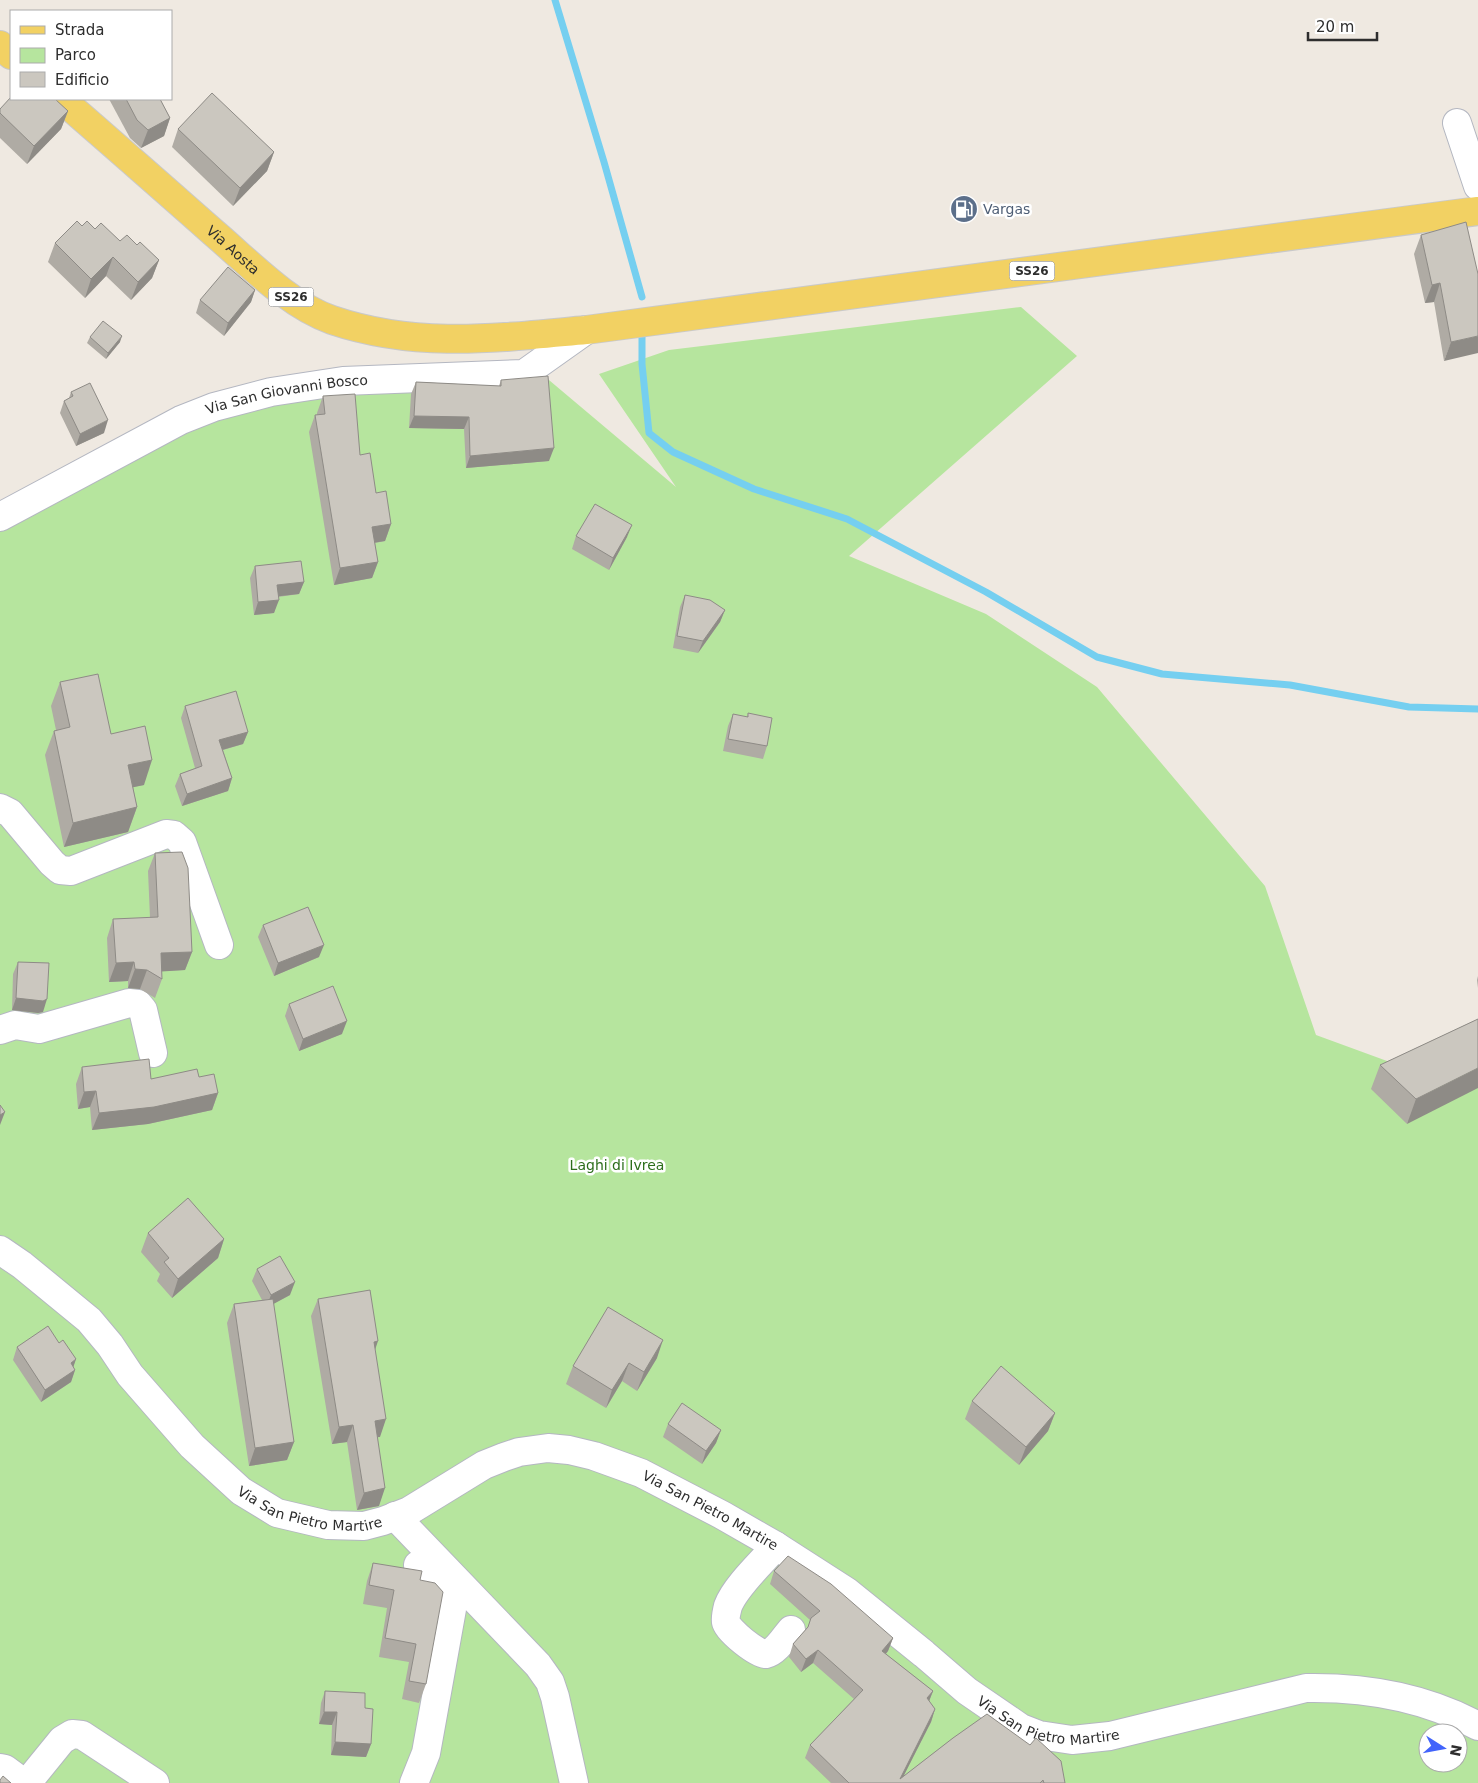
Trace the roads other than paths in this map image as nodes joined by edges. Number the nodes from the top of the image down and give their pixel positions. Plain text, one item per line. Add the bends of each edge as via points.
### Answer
1 (0, 46) edge
2 (10, 54) edge
3 (62, 100) edge
4 (1457, 124) dead end
5 (1478, 186) edge
6 (1478, 211) edge
7 (586, 330) junction
8 (0, 517) edge
9 (0, 808) edge
10 (219, 945) dead end
11 (0, 1030) edge
12 (153, 1054) dead end
13 (0, 1250) edge
14 (389, 1519) junction
15 (776, 1546) junction
16 (791, 1630) dead end
17 (1478, 1726) edge
18 (0, 1768) edge
19 (26, 1783) edge
20 (155, 1783) edge
21 (414, 1783) edge
22 (574, 1783) edge

1 - 2 main road
3 - 7 main road, Via Aosta / SS26 via 266,278 305,307 330,319 398,336 435,340 489,339
4 - 5 street
6 - 7 main road, SS26
7 - 8 street, Via San Giovanni Bosco via 524,374 343,381 271,392 214,407 181,420
9 - 10 street via 10,814 60,870 70,871 166,834 174,835 182,842
11 - 12 street via 15,1025 39,1030 129,1003 138,1004 143,1010
13 - 14 street, Via San Pietro Martire via 88,1320 151,1401 240,1491 277,1513 311,1522 364,1526
14 - 15 street, Via San Pietro Martire via 409,1511 484,1465 519,1452 548,1448 594,1456 641,1473
14 - 21 street via 452,1610 426,1752
14 - 22 street via 542,1670 555,1697
15 - 16 street via 735,1593 728,1607 726,1622 730,1630 764,1655 771,1652
15 - 17 street, Via San Pietro Martire via 846,1592 967,1691 1021,1728 1039,1735 1072,1740 1110,1736 1306,1688 1368,1690 1417,1700
18 - 19 street
19 - 20 street via 62,1740 72,1734 82,1735

